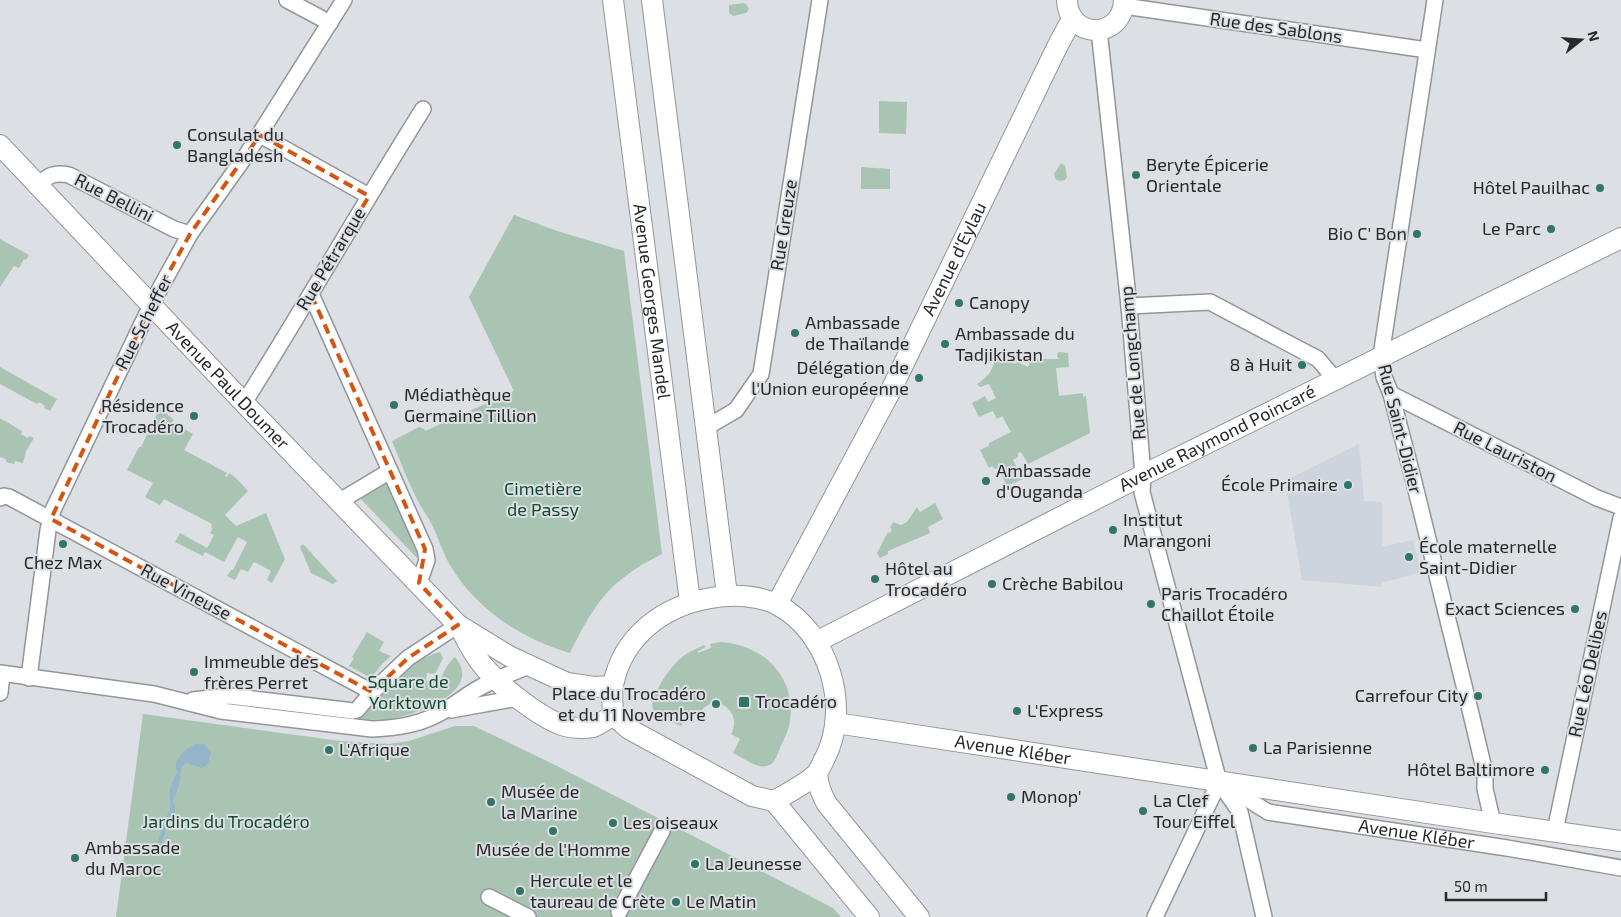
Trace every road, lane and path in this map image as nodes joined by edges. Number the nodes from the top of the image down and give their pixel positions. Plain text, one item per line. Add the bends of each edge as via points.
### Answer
1 (287, 0) edge
2 (344, 0) edge
3 (613, 0) edge
4 (652, 0) edge
5 (820, 0) edge
6 (1067, 0) edge
7 (1435, 0) edge
8 (1124, 3) edge
9 (1072, 19) junction
10 (330, 23) junction
11 (1099, 30) junction
12 (1428, 50) junction
13 (423, 109) dead end
14 (260, 135) junction
15 (0, 144) edge
16 (39, 185) junction
17 (369, 196) junction
18 (190, 234) junction
19 (1621, 238) edge
20 (311, 294) junction
21 (152, 303) junction
22 (1129, 306) junction
23 (1381, 356) junction
24 (1335, 379) junction
25 (1391, 394) junction
26 (244, 403) junction
27 (707, 427) junction
28 (390, 471) junction
29 (1143, 475) junction
30 (0, 498) edge
31 (340, 501) junction
32 (1621, 506) edge
33 (1621, 518) edge
34 (51, 520) junction
35 (420, 583) junction
36 (727, 595) junction
37 (690, 602) junction
38 (777, 604) junction
39 (458, 625) junction
40 (816, 642) junction
41 (529, 666) junction
42 (1, 674) edge
43 (28, 678) junction
44 (495, 679) junction
45 (612, 686) junction
46 (372, 692) junction
47 (0, 693) edge
48 (518, 698) junction
49 (184, 701) junction
50 (445, 711) junction
51 (613, 716) junction
52 (836, 724) junction
53 (816, 774) junction
54 (1219, 782) junction
55 (774, 801) junction
56 (1493, 823) junction
57 (662, 831) dead end
58 (1555, 831) junction
59 (1621, 840) edge
60 (1621, 868) edge
61 (489, 897) dead end
62 (509, 913) edge
63 (617, 915) edge
64 (528, 917) edge
65 (869, 917) edge
66 (919, 917) edge
67 (1155, 917) edge
68 (1264, 917) edge

1 - 10 street
2 - 10 street, Rue Scheffer
3 - 37 main road, Avenue Georges Mandel
4 - 27 main road
5 - 27 street, Rue Greuze via 761,374 736,410
6 - 9 main road
7 - 12 street, Rue Saint-Didier
8 - 11 main road via 1120,18
8 - 12 street, Rue des Sablons
9 - 11 main road via 1084,28
9 - 38 main road, Avenue d'Eylau via 891,390
10 - 14 street, Rue Scheffer
11 - 22 street, Rue de Longchamp
12 - 23 street, Rue Saint-Didier
13 - 17 street
14 - 17 street, Rue Pétrarque
14 - 18 street, Rue Scheffer
15 - 16 main road, Avenue Paul Doumer
16 - 18 street, Rue Bellini via 47,177 69,175 174,229
16 - 21 main road, Avenue Paul Doumer
17 - 20 street, Rue Pétrarque
18 - 21 street, Rue Scheffer
19 - 23 main road, Avenue Raymond Poincaré
20 - 26 street, Rue Pétrarque
20 - 28 street
21 - 26 main road, Avenue Paul Doumer
21 - 34 street, Rue Scheffer
22 - 24 street via 1210,302 1318,358
22 - 29 street, Rue de Longchamp
23 - 24 main road, Avenue Raymond Poincaré
23 - 25 street, Rue Saint-Didier
24 - 29 main road, Avenue Raymond Poincaré
25 - 32 street, Rue Lauriston via 1596,498
25 - 56 street, Rue Saint-Didier via 1470,709
26 - 31 main road, Avenue Paul Doumer
27 - 36 main road
28 - 31 street
28 - 35 street via 425,549 427,560
29 - 40 main road, Avenue Raymond Poincaré
29 - 54 street, Rue de Longchamp via 1143,496
30 - 34 street, Rue Vineuse via 9,497
31 - 35 main road, Avenue Paul Doumer
33 - 58 street, Rue Léo Delibes
34 - 43 street, Rue Scheffer
34 - 46 street, Rue Vineuse
35 - 39 main road, Avenue Paul Doumer
36 - 37 main road
36 - 38 main road
37 - 45 main road via 663,614 640,633 622,658
38 - 40 main road via 796,618
39 - 41 main road, Avenue Paul Doumer
39 - 44 main road, Avenue Paul Doumer via 478,659
39 - 46 street via 408,658
40 - 52 main road via 832,679
41 - 44 street
41 - 45 main road, Avenue Paul Doumer via 574,685
42 - 43 street
42 - 47 street
43 - 49 street
44 - 48 main road, Avenue Paul Doumer
44 - 50 street
45 - 51 main road
46 - 49 street via 353,711 228,696
48 - 50 street
48 - 51 main road, Avenue Paul Doumer via 552,721 572,728 593,726
49 - 50 street via 221,711 372,729 407,726
51 - 55 main road via 629,729 752,796
52 - 53 main road via 833,739
52 - 54 main road, Avenue Kléber
53 - 55 main road
53 - 66 main road via 827,804
54 - 56 main road, Avenue Kléber
54 - 60 street, Avenue Kléber via 1268,812
54 - 67 street
54 - 68 street, Rue de Longchamp via 1240,812
55 - 65 main road
56 - 58 main road, Avenue Kléber
57 - 63 street
58 - 59 main road, Avenue Kléber
61 - 62 street
62 - 64 street

